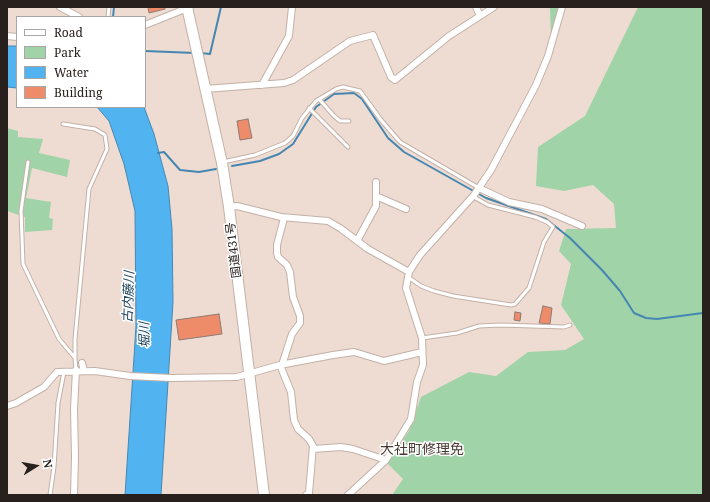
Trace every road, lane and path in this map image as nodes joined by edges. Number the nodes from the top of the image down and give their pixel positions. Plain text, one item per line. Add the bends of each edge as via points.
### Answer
1 (60, 7) edge
2 (188, 7) edge
3 (292, 7) edge
4 (476, 7) edge
5 (494, 7) edge
6 (562, 7) edge
7 (76, 16) edge
8 (480, 16) junction
9 (146, 25) edge
10 (262, 85) junction
11 (205, 89) junction
12 (319, 99) junction
13 (310, 108) junction
14 (349, 121) dead end
15 (63, 124) dead end
16 (348, 147) dead end
17 (28, 162) dead end
18 (222, 163) junction
19 (376, 182) dead end
20 (479, 188) junction
21 (376, 196) junction
22 (473, 196) junction
23 (229, 207) junction
24 (406, 209) dead end
25 (284, 218) junction
26 (582, 226) dead end
27 (357, 241) junction
28 (408, 275) junction
29 (570, 325) dead end
30 (422, 338) junction
31 (422, 352) junction
32 (75, 358) junction
33 (82, 363) dead end
34 (281, 365) junction
35 (76, 370) junction
36 (64, 372) junction
37 (84, 372) junction
38 (249, 374) junction
39 (7, 406) edge
40 (313, 449) junction
41 (386, 460) junction
42 (309, 494) edge
43 (50, 495) edge
44 (74, 495) edge
45 (264, 495) edge
46 (348, 495) edge

1 - 7 street
2 - 9 street
2 - 11 highway, 国道431号
3 - 10 street via 289,36
4 - 8 street
5 - 8 street
6 - 20 street via 548,56 536,85
8 - 10 street via 449,36 395,80 391,77 373,35 350,41 293,80
10 - 11 street
11 - 18 highway, 国道431号
12 - 13 lane
12 - 14 lane via 340,121
12 - 20 lane via 343,87 360,91 400,142
13 - 16 lane
13 - 18 lane via 293,136 285,143 256,155
15 - 32 lane via 96,129 105,134 107,149 89,189
17 - 32 lane via 21,211 23,264 59,339
18 - 23 highway, 国道431号
19 - 21 street
20 - 22 street
20 - 26 street via 509,202 542,209
21 - 24 street
21 - 27 street via 376,206
22 - 28 street via 420,254
22 - 28 lane via 488,205 535,217 553,227 544,242 529,288 515,304 511,305 434,291 421,286
23 - 25 street via 237,206
23 - 38 highway, 国道431号
25 - 27 street via 328,222
25 - 34 street via 277,253 288,265 300,322 292,334
27 - 28 street
28 - 30 street via 406,288
29 - 30 lane via 479,326 457,333
30 - 31 street
31 - 34 street via 384,361 354,352
31 - 41 street via 423,365 417,382 411,418
32 - 35 lane
33 - 37 street
34 - 38 street
34 - 40 street via 291,392 294,420 298,429 309,439
35 - 36 street
35 - 37 street
35 - 44 street
36 - 39 street via 57,372 44,387
36 - 43 lane via 58,403
37 - 38 street via 171,378 237,377
38 - 45 highway, 国道431号
40 - 41 street via 347,448
40 - 42 street
41 - 46 street

